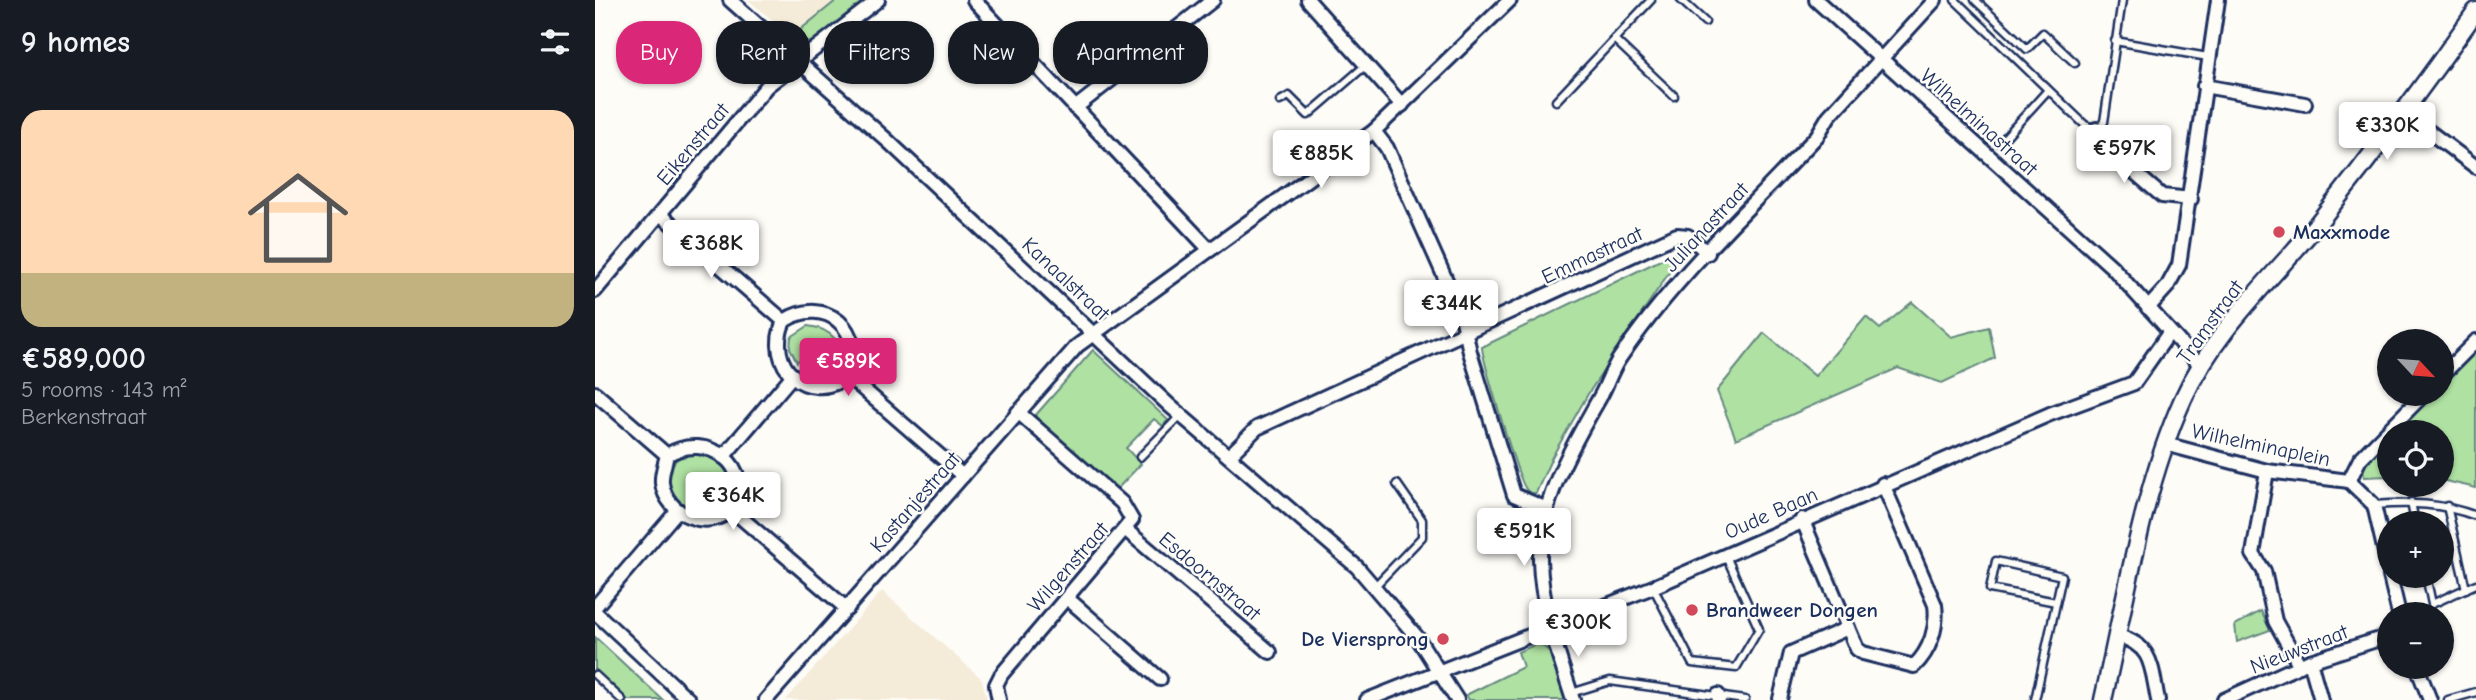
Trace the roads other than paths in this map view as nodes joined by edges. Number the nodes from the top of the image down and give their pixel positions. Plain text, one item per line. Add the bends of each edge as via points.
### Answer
1 (730, 0) edge
2 (878, 0) edge
3 (974, 0) edge
4 (1213, 0) edge
5 (1308, 0) edge
6 (1510, 0) edge
7 (1651, 0) edge
8 (1681, 0) edge
9 (1816, 0) edge
10 (1935, 0) edge
11 (1955, 0) edge
12 (1975, 0) edge
13 (2122, 0) edge
14 (2218, 0) edge
15 (2476, 11) edge
16 (754, 21) edge
17 (1705, 22) dead end
18 (1614, 39) junction
19 (2115, 41) junction
20 (810, 50) edge
21 (2208, 57) junction
22 (1881, 59) junction
23 (2075, 63) dead end
24 (1366, 65) junction
25 (810, 70) edge
26 (769, 84) edge
27 (2204, 86) junction
28 (2048, 90) junction
29 (1674, 96) dead end
30 (1280, 101) dead end
31 (1556, 101) dead end
32 (2305, 104) dead end
33 (1402, 105) junction
34 (1075, 108) junction
35 (2403, 112) junction
36 (2095, 129) junction
37 (1374, 131) junction
38 (2000, 143) dead end
39 (2476, 167) edge
40 (2191, 199) junction
41 (660, 214) junction
42 (1210, 250) junction
43 (1708, 253) junction
44 (595, 291) edge
45 (2148, 308) junction
46 (784, 321) junction
47 (1096, 333) junction
48 (1466, 333) junction
49 (2169, 333) junction
50 (2476, 341) edge
51 (2454, 363) edge
52 (2201, 366) junction
53 (793, 375) junction
54 (848, 376) junction
55 (595, 393) edge
56 (2412, 406) edge
57 (1018, 412) junction
58 (1181, 415) junction
59 (2165, 444) junction
60 (667, 455) junction
61 (1229, 456) junction
62 (723, 457) junction
63 (1140, 457) dead end
64 (2267, 471) junction
65 (963, 476) junction
66 (2349, 481) junction
67 (1397, 484) dead end
68 (1883, 484) junction
69 (2411, 502) junction
70 (2374, 505) junction
71 (2447, 506) junction
72 (731, 509) junction
73 (1548, 509) junction
74 (678, 510) junction
75 (2413, 511) edge
76 (2476, 516) edge
77 (2377, 518) edge
78 (1802, 519) junction
79 (1126, 530) junction
80 (1726, 554) junction
81 (2476, 584) edge
82 (1375, 586) junction
83 (1653, 587) junction
84 (2429, 588) edge
85 (2466, 589) junction
86 (1067, 598) junction
87 (2056, 602) junction
88 (595, 607) edge
89 (847, 608) junction
90 (595, 612) edge
91 (1552, 627) junction
92 (1848, 628) junction
93 (2118, 636) junction
94 (2377, 640) edge
95 (1270, 652) dead end
96 (2305, 664) junction
97 (1439, 673) junction
98 (595, 675) edge
99 (1160, 679) dead end
100 (2422, 679) edge
101 (2476, 692) edge
102 (1572, 697) edge
103 (1719, 697) edge
104 (2463, 698) edge
105 (1780, 699) edge
106 (622, 700) edge
107 (689, 700) edge
108 (766, 700) edge
109 (999, 700) edge
110 (1367, 700) edge
111 (1457, 700) edge
112 (1745, 700) edge
113 (2035, 700) edge
114 (2103, 700) edge
115 (2158, 700) edge
116 (2224, 700) edge
117 (2321, 700) edge
118 (2430, 700) edge
119 (2448, 700) edge

1 - 16 street, Kanaalstraat
2 - 20 street, Eikenstraat
3 - 34 street
4 - 34 street
5 - 24 street
6 - 33 street, Kastanjestraat
7 - 18 lane
8 - 17 lane
9 - 22 street, Wilhelminastraat
10 - 22 street, Julianastraat
11 - 28 lane
12 - 23 lane via 2027,49 2043,33
13 - 19 lane
14 - 21 street
15 - 35 street, Tramstraat
18 - 29 lane
18 - 31 lane
19 - 21 lane
19 - 36 lane via 2104,121
21 - 27 street
22 - 43 street, Julianastraat
22 - 45 street, Wilhelminastraat via 2112,267
24 - 30 lane via 1308,115 1289,96
24 - 33 street
25 - 47 street, Kanaalstraat
26 - 41 street, Eikenstraat
27 - 32 street
27 - 40 street
28 - 36 lane
28 - 38 lane
33 - 37 street, Kastanjestraat
34 - 42 street
35 - 39 street
35 - 52 street, Tramstraat
36 - 40 street via 2096,139 2162,196
37 - 42 street, Kastanjestraat
37 - 48 street via 1387,148
40 - 45 street via 2179,265
41 - 44 street, Eikenstraat
41 - 46 street
42 - 47 street, Kastanjestraat
43 - 48 street, Emmastraat via 1688,236 1677,235
43 - 73 street, Julianastraat via 1619,360 1567,455
45 - 49 street, Wilhelminastraat
46 - 53 street via 777,343 782,364
46 - 54 street via 813,311 842,324 854,349
47 - 57 street, Kastanjestraat via 1077,346
47 - 58 street, Kanaalstraat
48 - 61 street, Emmastraat via 1257,428
48 - 73 street via 1514,495
49 - 52 street, Wilhelminastraat
49 - 68 street, Oude Baan via 2134,383
50 - 51 street
52 - 59 street, Tramstraat
53 - 54 street via 811,386
53 - 62 street
54 - 65 street
55 - 60 street
56 - 66 street, Wilhelminaplein via 2360,459
57 - 65 street, Kastanjestraat
57 - 79 street, Wilgenstraat via 1122,503 1132,520
58 - 61 street, Kanaalstraat
58 - 63 lane
59 - 64 street, Wilhelminaplein
59 - 93 street, Tramstraat
60 - 62 street via 691,444 707,446
60 - 74 street via 662,484
61 - 82 street, Kanaalstraat
62 - 72 street via 734,468 739,484
64 - 66 street, Wilhelminaplein
64 - 96 street via 2253,554 2264,571 2275,621
65 - 89 street, Kastanjestraat
66 - 70 street, Wilhelminaplein
67 - 82 lane via 1422,520 1422,537
68 - 78 street, Oude Baan
68 - 92 street via 1935,606 1927,654 1915,666 1863,653
69 - 70 lane
69 - 71 lane
69 - 75 lane
70 - 77 street
71 - 76 lane
71 - 85 lane
72 - 74 street via 708,521 692,519
72 - 89 street
73 - 91 street, Julianastraat via 1540,560
74 - 88 street
78 - 80 street, Oude Baan
78 - 92 street
79 - 86 street, Wilgenstraat
79 - 95 street, Esdoornstraat
80 - 83 street, Oude Baan
80 - 83 lane via 1759,629 1736,668 1692,663
81 - 85 lane
82 - 97 street, Kanaalstraat via 1417,637
83 - 91 street, Oude Baan
84 - 85 lane via 2432,604
86 - 99 street
86 - 109 street, Wilgenstraat via 1001,675 996,685
87 - 87 lane via 1990,589 1996,561 2062,576
87 - 113 lane
89 - 108 street, Kastanjestraat
90 - 107 street
91 - 97 street, Oude Baan
91 - 102 street
92 - 105 street via 1790,653
93 - 114 street, Tramstraat
93 - 115 street via 2145,650
94 - 96 street, Nieuwstraat
96 - 116 street, Nieuwstraat
96 - 117 street
97 - 110 street, Oude Baan
97 - 111 street, Kanaalstraat
98 - 106 lane
100 - 118 street
101 - 104 lane
102 - 103 lane via 1610,681
103 - 112 lane
104 - 119 lane

